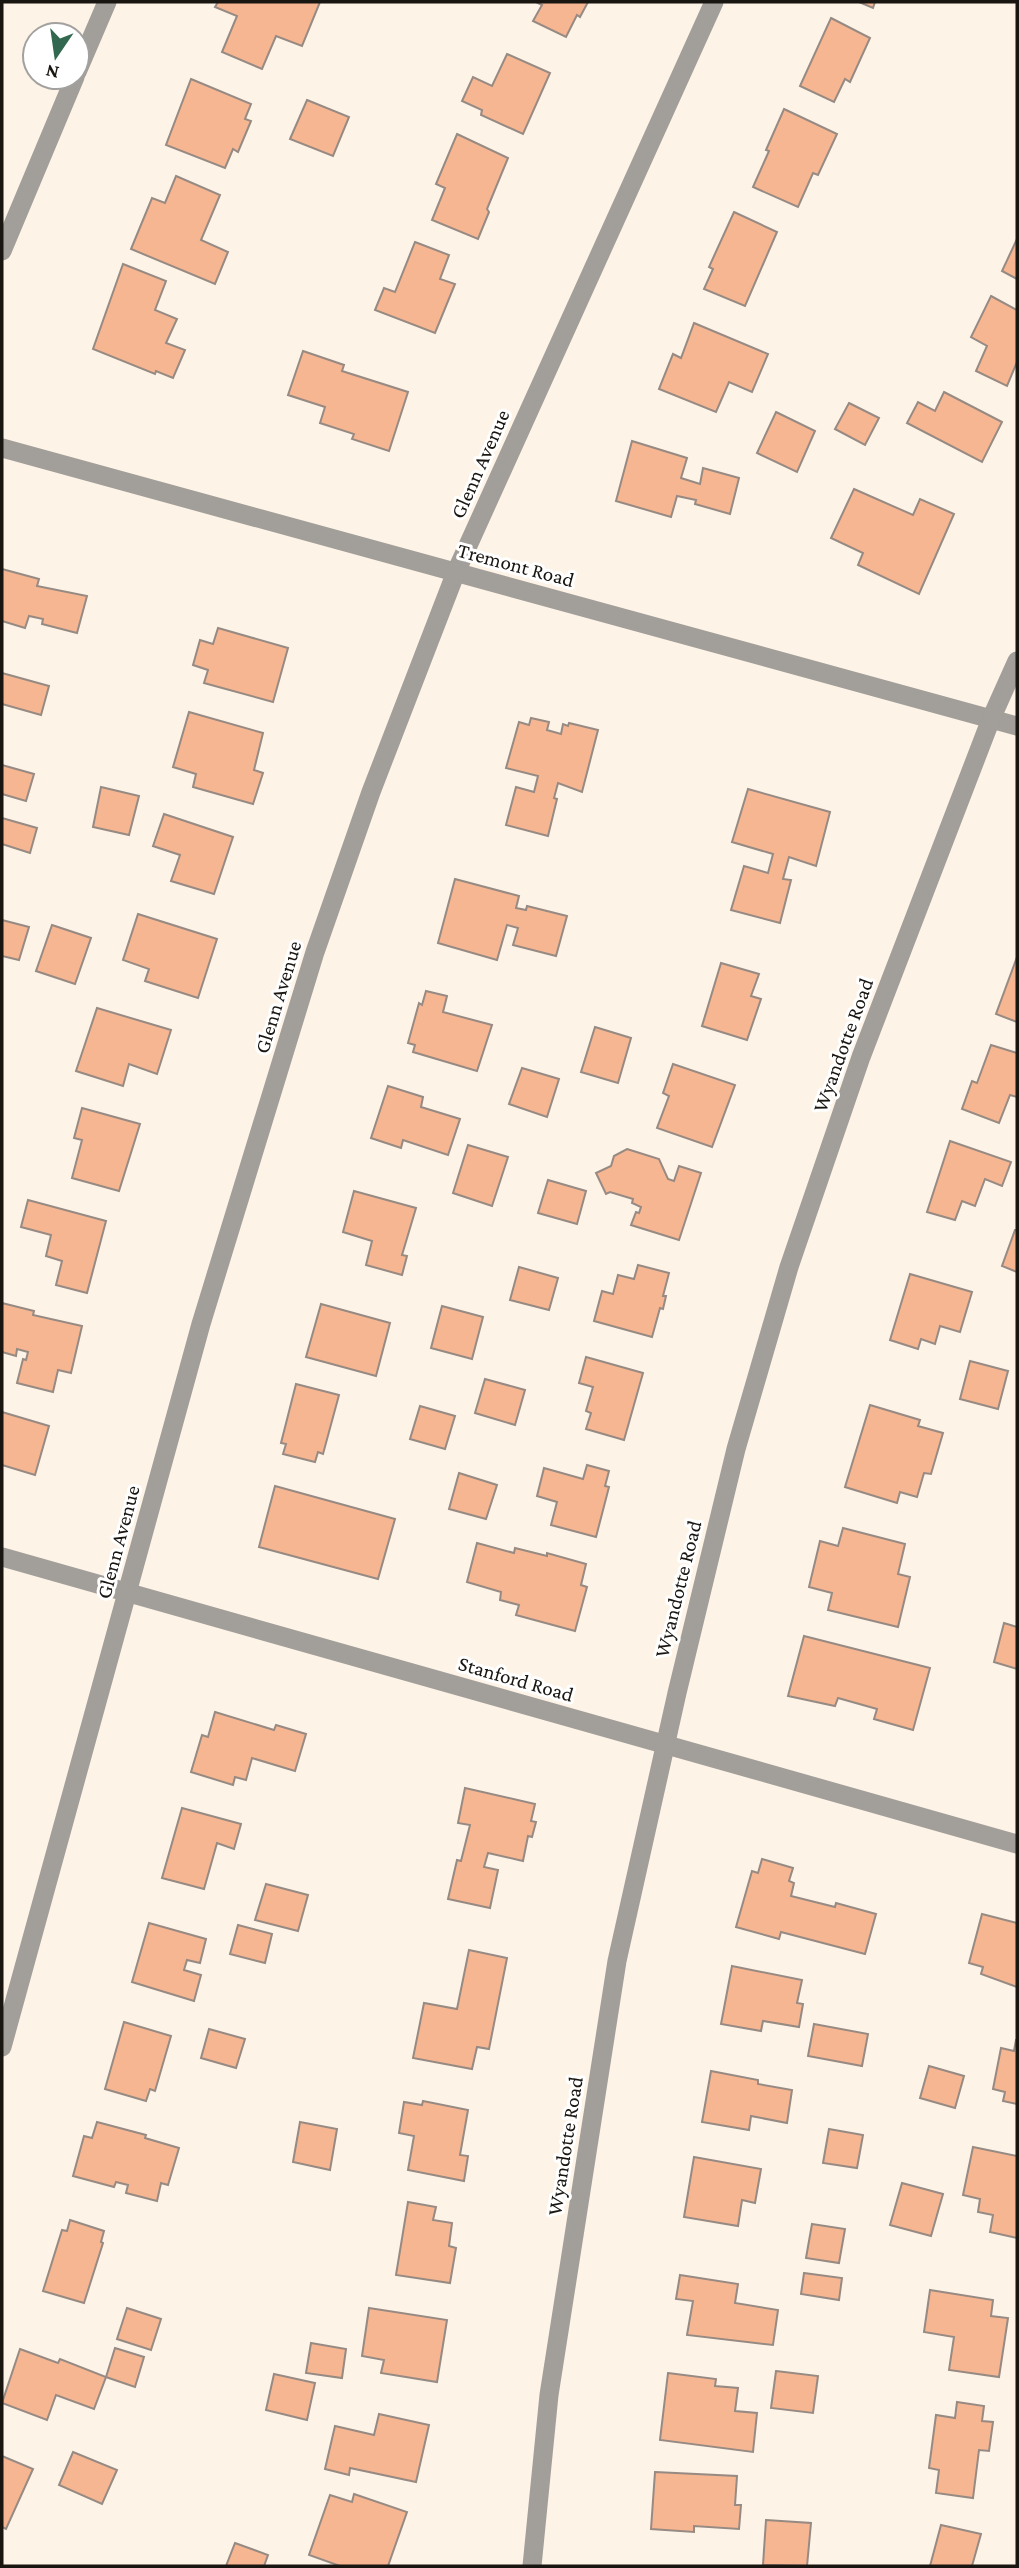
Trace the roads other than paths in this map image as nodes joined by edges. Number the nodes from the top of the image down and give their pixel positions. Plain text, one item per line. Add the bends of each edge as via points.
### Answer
1 (107, 2) edge
2 (714, 2) edge
3 (91, 39) edge
4 (69, 91) edge
5 (2, 251) edge
6 (2, 447) edge
7 (456, 572) junction
8 (1017, 661) edge
9 (991, 719) junction
10 (1017, 726) edge
11 (2, 1557) edge
12 (128, 1592) junction
13 (665, 1745) junction
14 (1017, 1843) edge
15 (2, 2047) edge
16 (532, 2566) edge

1 - 3 street
2 - 7 street, Glenn Avenue
4 - 5 street
6 - 7 street, Tremont Road
7 - 9 street, Tremont Road
7 - 12 street, Glenn Avenue via 315,952 201,1324
8 - 9 street, Wyandotte Road
9 - 10 street, Tremont Road
9 - 13 street, Wyandotte Road via 861,1057 789,1268 736,1449
11 - 12 street, Stanford Road
12 - 13 street, Stanford Road
12 - 15 street, Glenn Avenue
13 - 14 street, Stanford Road
13 - 16 street, Wyandotte Road via 617,1961 549,2395

